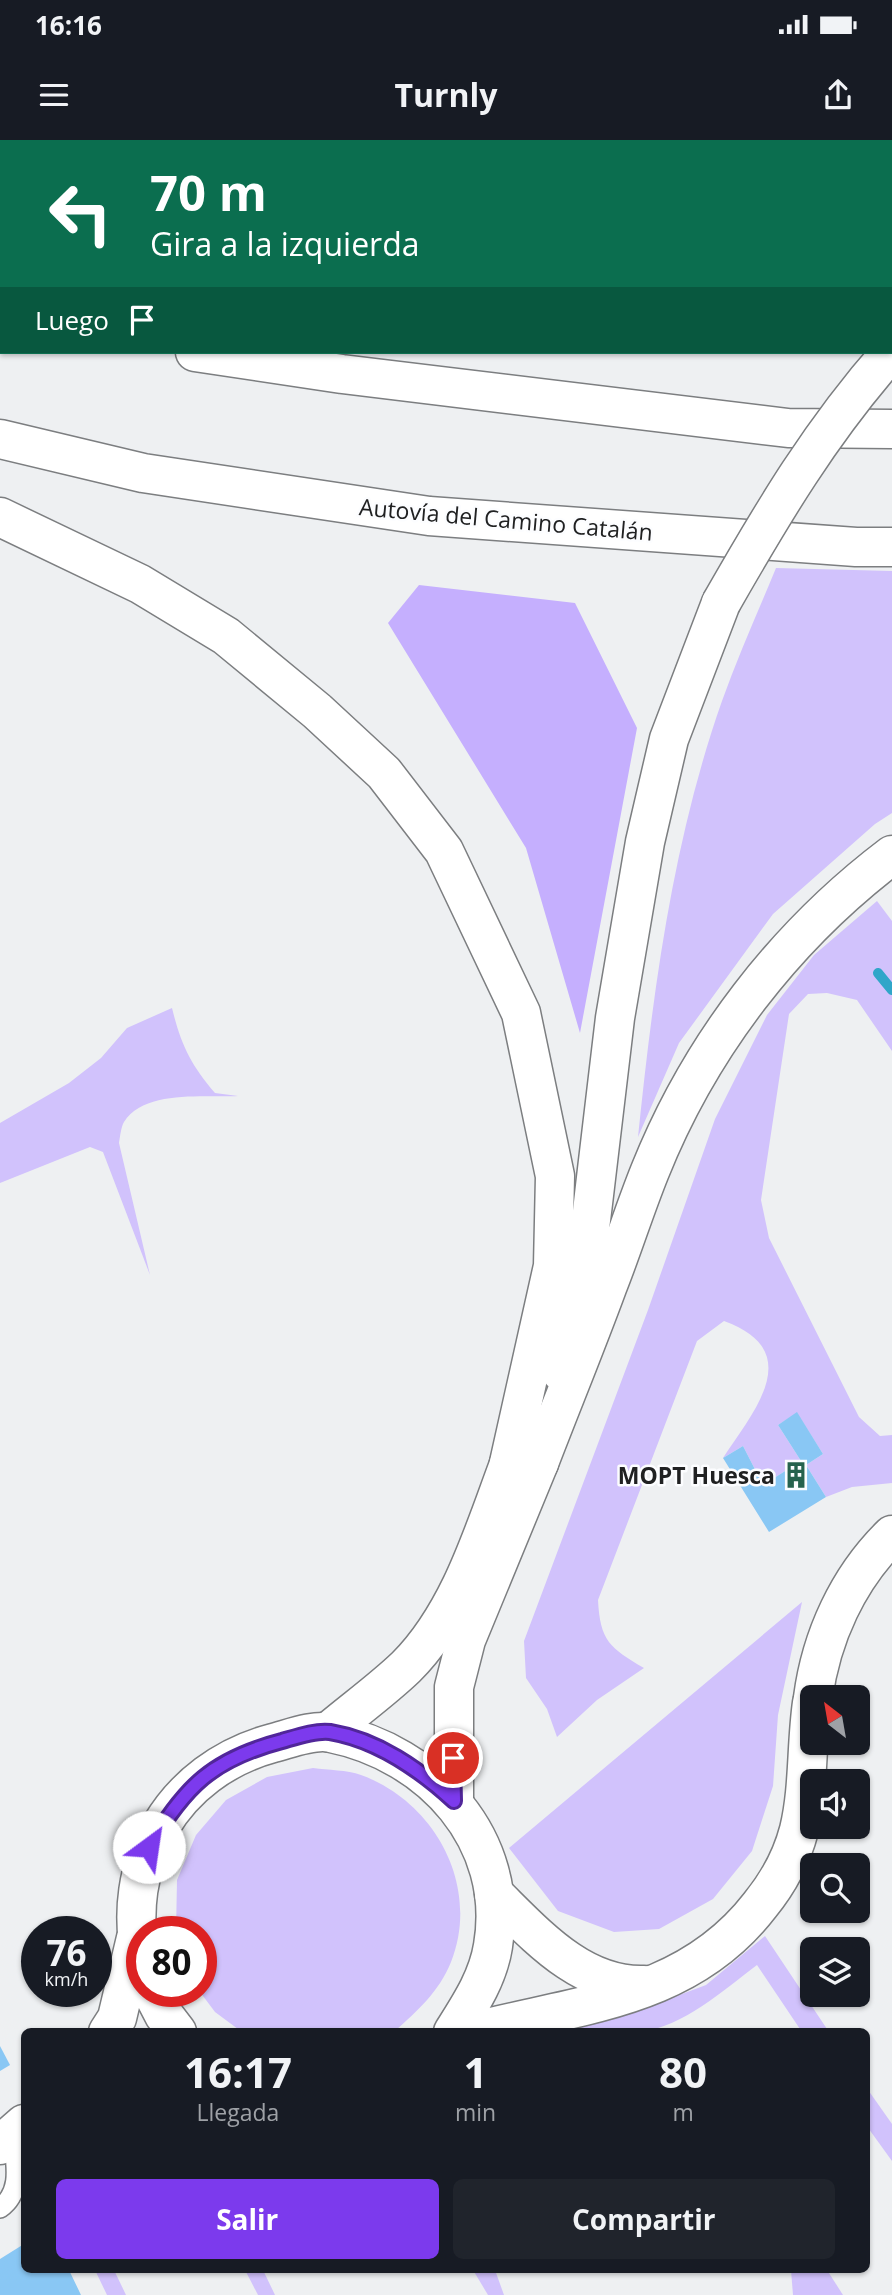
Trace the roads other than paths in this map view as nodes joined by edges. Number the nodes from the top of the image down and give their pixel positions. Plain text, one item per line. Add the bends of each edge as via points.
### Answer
1 (208, 354) edge
2 (888, 354) edge
3 (892, 420) edge
4 (788, 428) junction
5 (892, 429) edge
6 (0, 439) edge
7 (0, 517) edge
8 (892, 547) edge
9 (892, 855) edge
10 (524, 1463) junction
11 (892, 1535) edge
12 (816, 1685) edge
13 (328, 1732) junction
14 (807, 1755) edge
15 (454, 1801) junction
16 (494, 1894) junction
17 (137, 1916) edge
18 (656, 1984) junction
19 (126, 1991) edge
20 (160, 2007) edge
21 (111, 2028) edge
22 (174, 2028) edge
23 (456, 2028) edge
24 (489, 2028) edge
25 (12, 2132) edge
26 (0, 2208) edge

1 - 4 main road
2 - 10 main road, bridge via 785,491 721,603 669,739 640,866 615,1018 584,1279
3 - 4 main road
4 - 5 main road
6 - 8 main road, Autovía del Camino Catalán via 143,473 429,516
7 - 10 main road via 140,584 226,636 317,710 384,773 444,851 521,1013 555,1176 553,1266
9 - 10 main road via 819,916 779,958 736,1014 684,1099
10 - 13 main road via 441,1623 407,1666
10 - 15 main road via 454,1687
11 - 12 main road via 864,1567 840,1607
13 - 15 main road via 383,1749 422,1771
13 - 17 main road via 247,1750 206,1773 173,1806 149,1847 136,1891
14 - 18 main road via 799,1830 786,1866 746,1924 717,1951
15 - 16 main road via 487,1861
16 - 18 main road via 546,1944 578,1967 625,1986
16 - 23 main road via 493,1946 478,1995
18 - 24 main road
19 - 21 main road
20 - 22 main road
25 - 26 lane via 17,2183 11,2200

